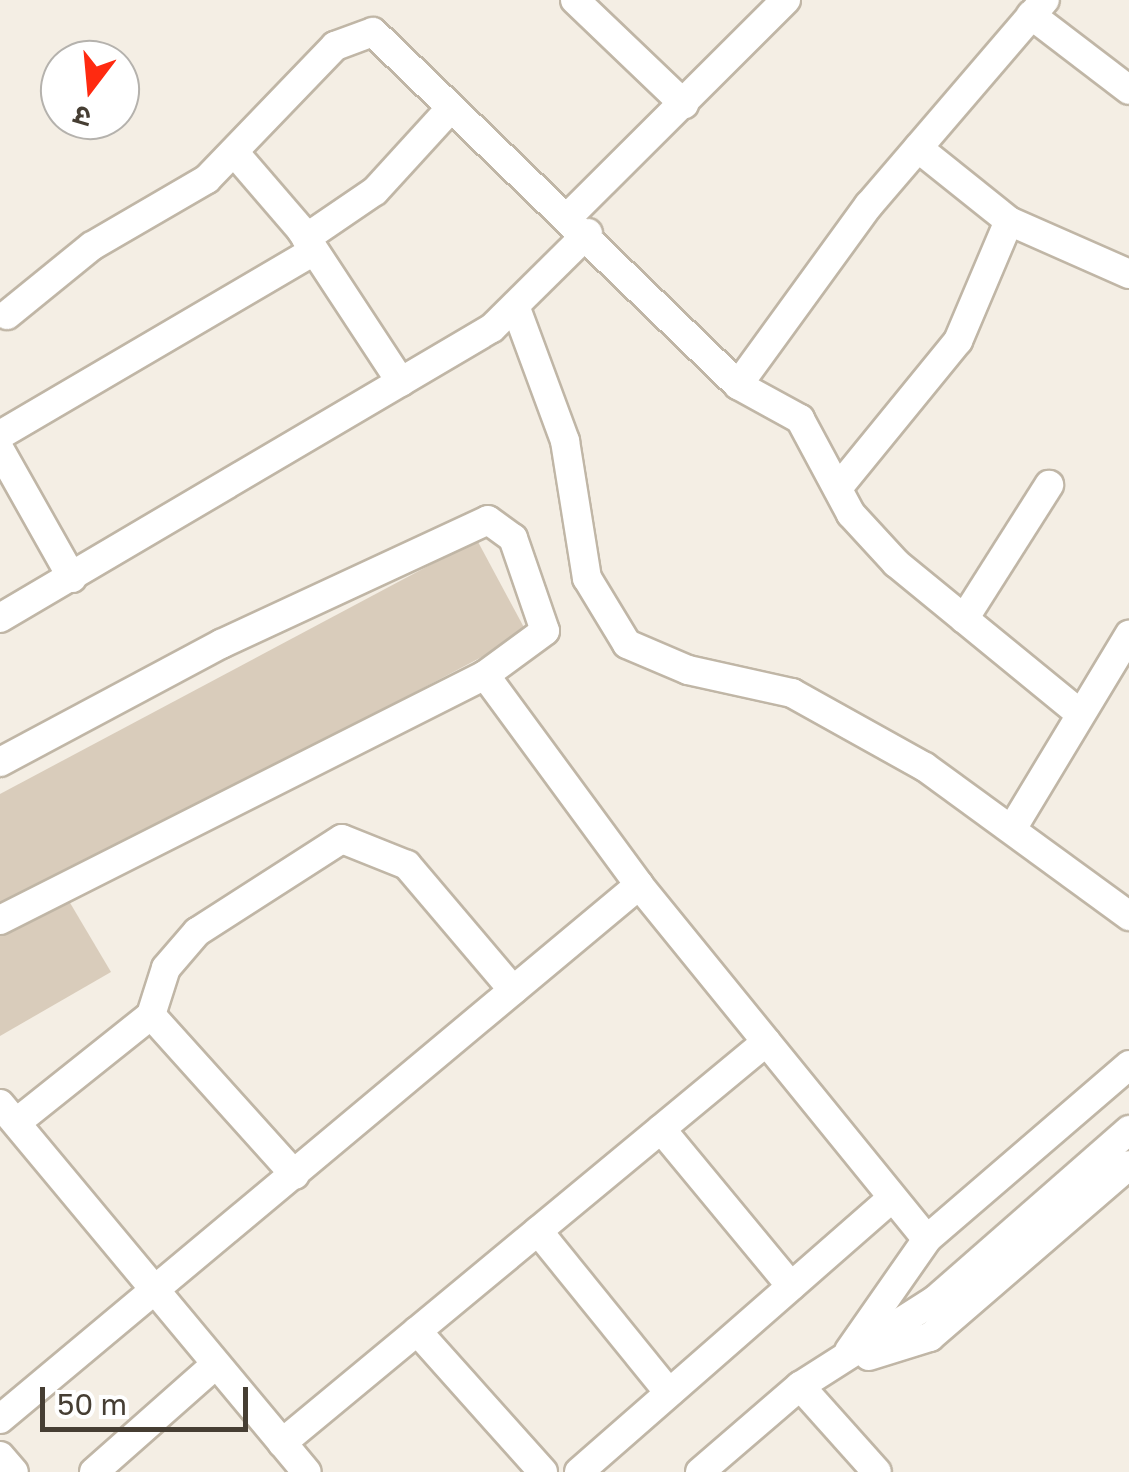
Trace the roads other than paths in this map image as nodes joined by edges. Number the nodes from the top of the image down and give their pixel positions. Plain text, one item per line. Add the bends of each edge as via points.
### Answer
1 (575, 0) edge
2 (786, 0) edge
3 (1038, 8) edge
4 (1129, 90) edge
5 (684, 104) junction
6 (450, 109) junction
7 (918, 148) junction
8 (234, 152) junction
9 (1009, 221) junction
10 (579, 224) junction
11 (310, 245) junction
12 (1129, 274) edge
13 (517, 311) junction
14 (8, 315) dead end
15 (400, 382) junction
16 (738, 385) junction
17 (0, 435) edge
18 (0, 450) edge
19 (1049, 485) dead end
20 (838, 488) junction
21 (72, 578) junction
22 (0, 618) edge
23 (964, 619) junction
24 (1129, 635) edge
25 (485, 675) junction
26 (1079, 713) junction
27 (0, 762) edge
28 (1012, 829) junction
29 (638, 885) junction
30 (1129, 916) edge
31 (0, 920) edge
32 (513, 990) junction
33 (151, 1015) junction
34 (766, 1042) junction
35 (1129, 1065) edge
36 (8, 1113) edge
37 (661, 1129) junction
38 (1129, 1130) edge
39 (1129, 1165) edge
40 (295, 1174) junction
41 (892, 1198) junction
42 (538, 1231) junction
43 (928, 1239) junction
44 (791, 1286) junction
45 (158, 1294) junction
46 (417, 1331) junction
47 (216, 1365) junction
48 (839, 1365) junction
49 (800, 1386) junction
50 (669, 1393) junction
51 (0, 1419) edge
52 (282, 1443) junction
53 (0, 1456) edge
54 (14, 1472) edge
55 (94, 1472) edge
56 (307, 1472) edge
57 (543, 1472) edge
58 (579, 1472) edge
59 (700, 1472) edge
60 (878, 1472) edge

1 - 5 street
2 - 5 street
3 - 4 street
3 - 7 street
5 - 10 street
6 - 8 street via 382,40 361,30
6 - 10 street
6 - 11 street via 376,191
7 - 9 street
7 - 16 street
8 - 11 street
8 - 14 street
9 - 12 street
9 - 20 street via 958,341
10 - 13 street
10 - 16 street
11 - 15 street
11 - 17 street
13 - 15 street
13 - 28 street via 565,441 587,578 628,644 688,670 792,693
15 - 21 street
16 - 20 street via 800,419
18 - 21 street
19 - 23 street
20 - 23 street via 867,534
21 - 22 street
23 - 26 street
24 - 26 street
25 - 27 street via 545,631 513,538 474,519
25 - 29 street
25 - 31 street
26 - 28 street
28 - 30 street
29 - 32 street
29 - 34 street
32 - 33 street via 408,865 383,848 342,839 180,948
32 - 40 street
33 - 36 street
33 - 40 street
34 - 37 street
34 - 41 street
35 - 43 street
36 - 45 street
37 - 42 street
37 - 44 street
38 - 48 street via 935,1300
39 - 48 street via 930,1337
40 - 45 street
41 - 43 street
41 - 44 street
42 - 46 street
42 - 50 street
43 - 48 street
44 - 50 street
45 - 47 street
45 - 51 street
46 - 52 street
46 - 57 street
47 - 52 street
47 - 55 street
48 - 49 street
49 - 59 street
49 - 60 street
50 - 58 street
52 - 56 street
53 - 54 street

